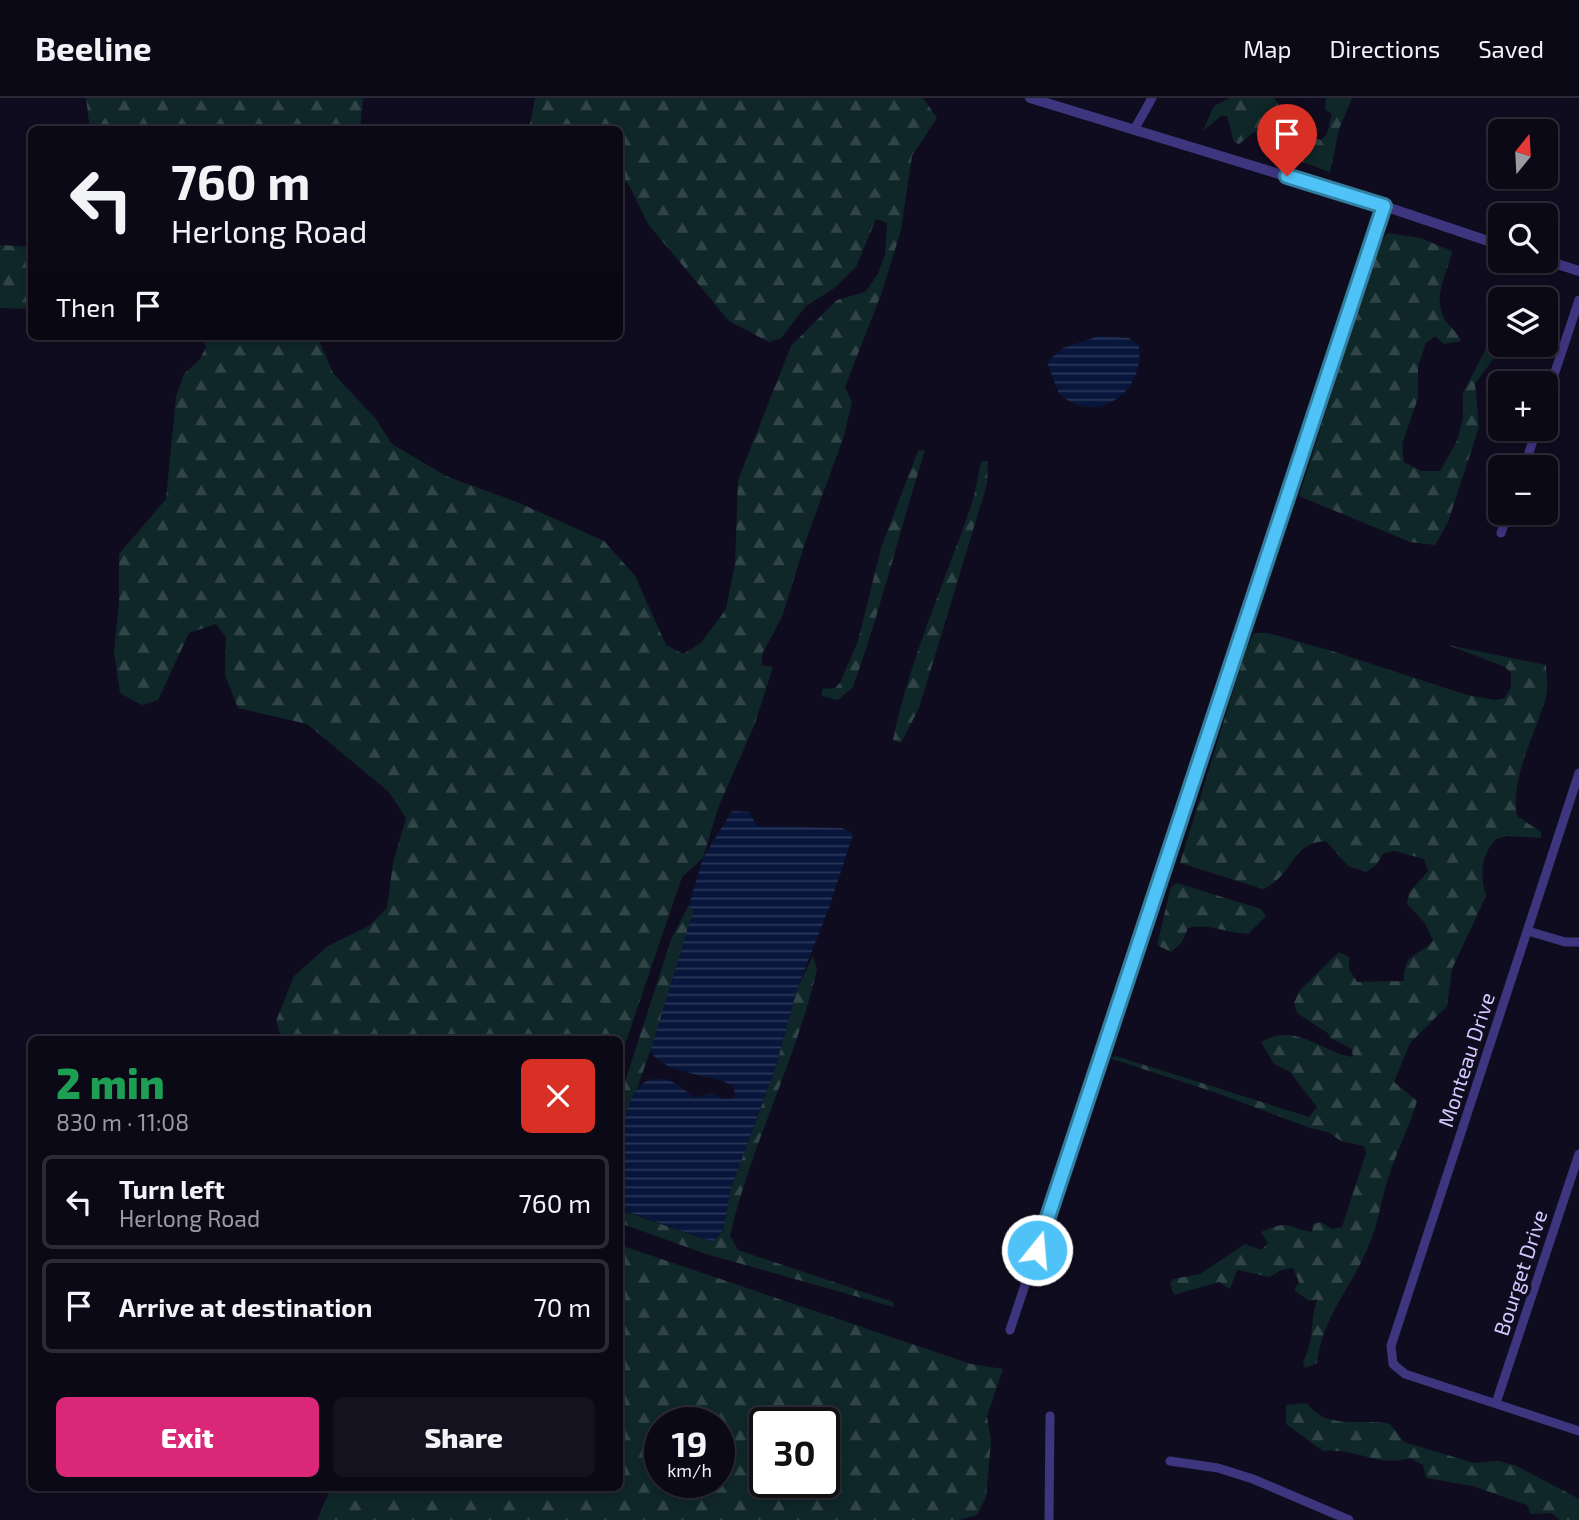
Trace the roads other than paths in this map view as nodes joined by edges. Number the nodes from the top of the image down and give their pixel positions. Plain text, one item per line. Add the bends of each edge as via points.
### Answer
1 (1152, 98) edge
2 (1035, 99) edge
3 (1134, 130) junction
4 (1384, 206) junction
5 (1488, 241) edge
6 (1558, 264) edge
7 (1579, 271) edge
8 (1579, 300) edge
9 (1555, 371) edge
10 (1504, 525) edge
11 (1501, 533) dead end
12 (1579, 773) edge
13 (1528, 931) junction
14 (1579, 942) edge
15 (1579, 1154) edge
16 (1010, 1330) dead end
17 (1496, 1403) junction
18 (1050, 1416) dead end
19 (1579, 1431) edge
20 (1170, 1461) dead end
21 (1049, 1520) edge
22 (1349, 1520) edge

1 - 3 street
2 - 3 street
3 - 4 street
4 - 5 street
4 - 16 street
6 - 7 street
8 - 9 street
10 - 11 street
12 - 13 street, Monteau Drive
13 - 14 street
13 - 17 street, Monteau Drive via 1391,1346 1391,1359 1405,1374
15 - 17 street, Bourget Drive
17 - 19 street
18 - 21 street
20 - 22 street via 1253,1479

